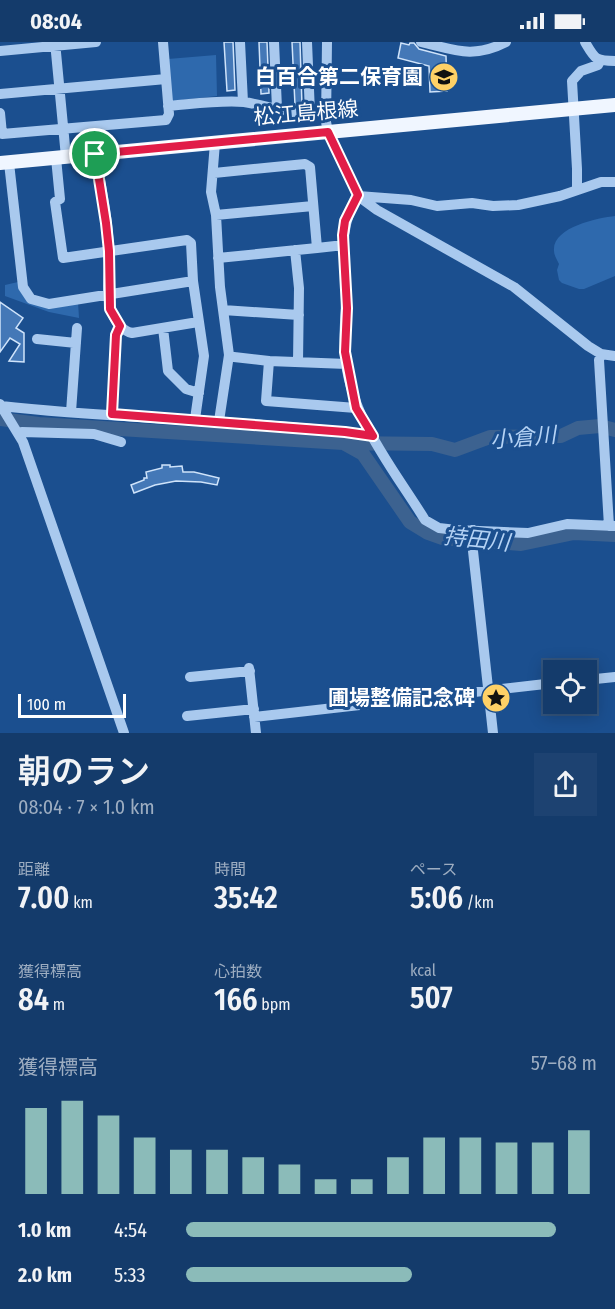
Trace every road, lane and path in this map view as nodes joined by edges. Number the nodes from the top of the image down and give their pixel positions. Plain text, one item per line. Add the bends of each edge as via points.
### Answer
1 (96, 42) edge
2 (163, 42) edge
3 (240, 42) edge
4 (274, 42) edge
5 (307, 42) edge
6 (327, 42) edge
7 (421, 42) edge
8 (506, 42) edge
9 (585, 42) edge
10 (55, 44) edge
11 (0, 51) edge
12 (600, 61) junction
13 (615, 61) edge
14 (166, 79) junction
15 (59, 89) junction
16 (0, 94) edge
17 (243, 102) junction
18 (615, 105) edge
19 (168, 106) junction
20 (277, 108) junction
21 (573, 109) junction
22 (0, 113) edge
23 (63, 129) junction
24 (328, 132) junction
25 (215, 143) junction
26 (95, 154) junction
27 (61, 157) junction
28 (4, 163) edge
29 (214, 173) junction
30 (615, 182) edge
31 (577, 190) junction
32 (358, 195) junction
33 (313, 206) junction
34 (216, 215) junction
35 (344, 245) junction
36 (317, 248) junction
37 (295, 250) junction
38 (109, 251) junction
39 (218, 258) junction
40 (193, 281) junction
41 (109, 293) junction
42 (223, 310) junction
43 (299, 315) junction
44 (198, 322) junction
45 (120, 326) junction
46 (77, 328) dead end
47 (163, 328) junction
48 (37, 339) dead end
49 (76, 343) junction
50 (601, 354) junction
51 (229, 355) junction
52 (615, 356) edge
53 (269, 361) junction
54 (298, 362) junction
55 (347, 364) junction
56 (199, 393) junction
57 (2, 407) edge
58 (356, 408) junction
59 (71, 412) junction
60 (112, 414) junction
61 (195, 419) junction
62 (219, 421) junction
63 (20, 431) junction
64 (376, 441) junction
65 (121, 442) dead end
66 (612, 526) edge
67 (473, 532) junction
68 (190, 677) dead end
69 (615, 677) edge
70 (597, 679) edge
71 (543, 685) edge
72 (488, 691) junction
73 (254, 713) junction
74 (188, 716) dead end
75 (124, 733) edge
76 (256, 733) edge
77 (493, 733) edge

1 - 10 street
2 - 14 street
3 - 17 street
4 - 20 street
5 - 20 street via 310,113 296,114
6 - 24 street
7 - 8 street via 463,52 485,52
9 - 12 street
10 - 11 street
10 - 15 street
12 - 13 street
12 - 21 street via 573,77
14 - 15 street
14 - 19 street
15 - 16 street
15 - 23 street
17 - 19 street
17 - 20 street
18 - 21 main road, 松江島根線
19 - 23 street via 166,120
21 - 24 main road, 松江島根線
21 - 31 street
22 - 23 street via 2,134
23 - 27 street
24 - 25 main road, 松江島根線
24 - 32 street
25 - 26 main road, 松江島根線
25 - 29 street
26 - 27 main road, 松江島根線
26 - 38 street
27 - 28 main road, 松江島根線
27 - 38 street via 60,199 55,202 63,258
28 - 41 street via 23,287 31,298 49,303
29 - 33 street via 304,164 310,167
29 - 34 street via 211,192
30 - 31 street
31 - 32 street via 518,206 437,206
32 - 35 street via 345,221
32 - 50 street via 377,210 514,287
33 - 34 street
33 - 36 street
34 - 39 street
35 - 36 street
35 - 55 street
36 - 37 street
37 - 39 street
37 - 43 street
38 - 40 street via 187,240 191,243
38 - 41 street
39 - 42 street
40 - 41 street
40 - 44 street
41 - 45 street via 110,309
42 - 43 street
42 - 51 street
43 - 54 street
44 - 47 street
44 - 56 street via 204,356
45 - 47 street via 132,333
45 - 60 street via 116,335
46 - 49 street
47 - 56 street via 168,371 186,389
48 - 49 street
49 - 59 street
50 - 52 street
50 - 66 street
51 - 53 street
51 - 62 street
53 - 54 street
53 - 58 street via 267,401
54 - 55 street
55 - 58 street
56 - 61 street
57 - 59 street
57 - 63 street
58 - 64 street
59 - 60 street
60 - 61 street
61 - 62 street
62 - 64 street via 345,432
63 - 65 street via 94,434
63 - 75 street
64 - 67 street via 425,520 439,528
66 - 67 street via 567,524 528,533
67 - 72 street
68 - 73 street via 249,669
69 - 70 street
71 - 72 street
72 - 73 street
72 - 77 street
73 - 74 street
73 - 76 street

